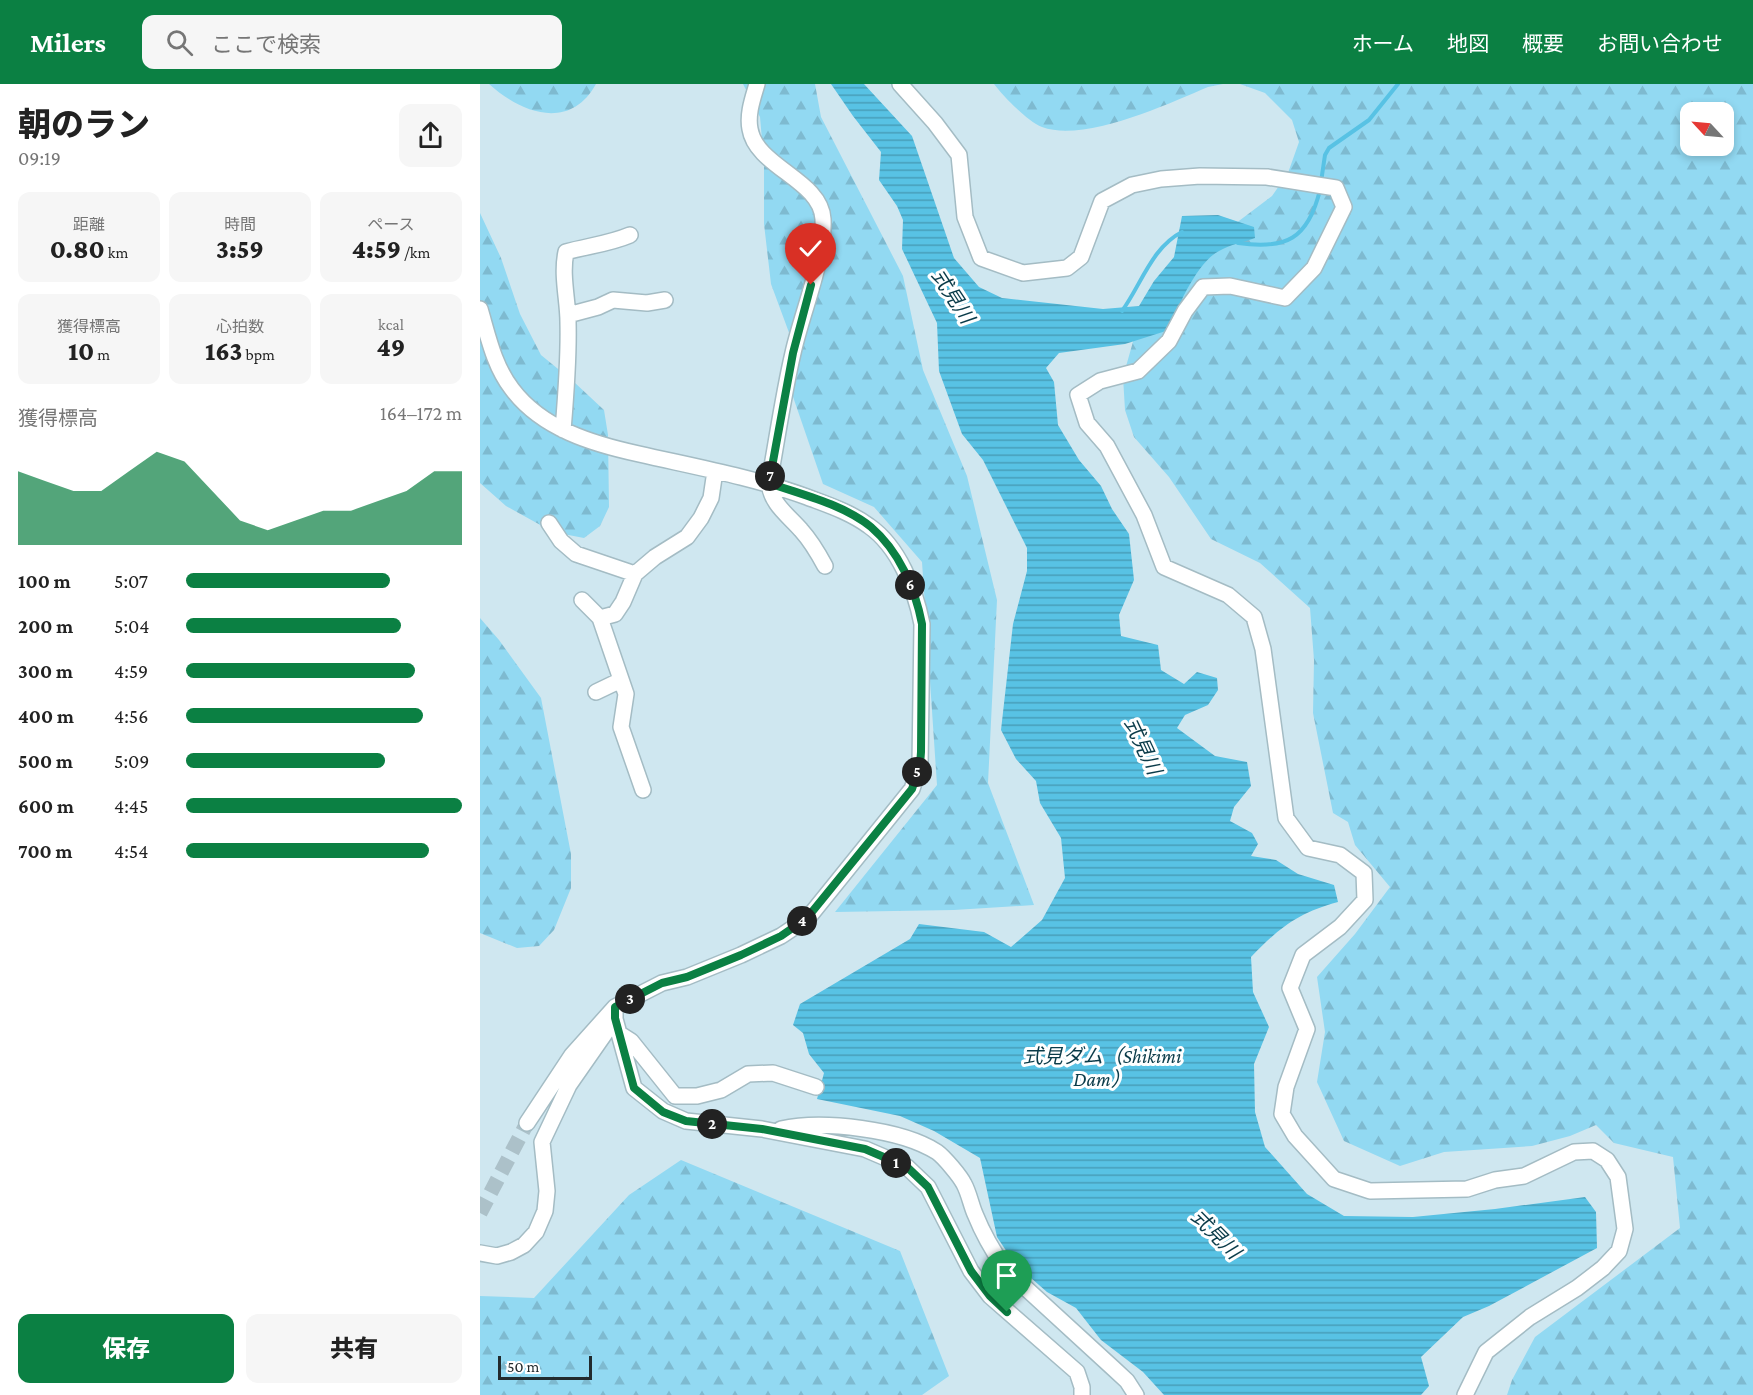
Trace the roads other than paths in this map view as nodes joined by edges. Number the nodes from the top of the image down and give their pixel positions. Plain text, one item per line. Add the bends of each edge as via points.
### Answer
1 (757, 84) edge
2 (900, 84) edge
3 (630, 235) dead end
4 (665, 300) dead end
5 (480, 309) edge
6 (568, 315) junction
7 (563, 430) junction
8 (715, 471) junction
9 (769, 483) junction
10 (549, 523) dead end
11 (825, 566) dead end
12 (635, 574) junction
13 (582, 600) dead end
14 (600, 618) junction
15 (621, 680) junction
16 (596, 692) dead end
17 (643, 790) dead end
18 (615, 1013) junction
19 (620, 1034) junction
20 (816, 1087) dead end
21 (527, 1123) tunnel mouth
22 (771, 1131) junction
23 (480, 1253) edge
24 (1082, 1395) edge
25 (1136, 1395) edge
26 (1465, 1395) edge

1 - 9 street via 750,130 773,162 812,194 823,217 820,252 793,353
2 - 26 street via 959,155 965,217 981,258 1023,273 1067,268 1081,257 1102,201 1132,185 1200,176 1294,180 1336,188 1344,207 1314,268 1285,298 1230,286 1203,287 1169,341 1138,371 1100,381 1078,396 1087,423 1107,446 1144,515 1164,567 1228,595 1254,617 1263,649 1286,818 1308,848 1340,855 1364,873 1365,900 1340,927 1303,955 1290,988 1307,1029 1286,1087 1282,1114 1295,1136 1334,1179 1370,1191 1467,1189 1524,1176 1574,1152 1593,1151 1607,1160 1618,1176 1625,1229 1619,1251 1603,1269 1485,1352
3 - 6 street via 566,252
4 - 6 street via 613,300
5 - 7 street via 501,373 513,391 535,412
6 - 7 street
7 - 8 street via 619,450
8 - 9 street
8 - 12 street via 711,498 687,537
9 - 11 street via 777,506 800,529
9 - 18 street via 850,514 870,526 899,560 918,603 922,624 920,765 912,789 807,918 741,955 662,983
10 - 12 street via 576,554
12 - 14 street via 615,614
13 - 14 street
14 - 15 street
15 - 16 street
15 - 17 street via 626,694 621,727
18 - 19 street
18 - 21 street via 572,1055
18 - 23 street via 569,1085 542,1142 547,1191 545,1211 536,1232 511,1252 497,1256
19 - 20 street via 632,1041 675,1096 722,1090 748,1074 773,1073
19 - 22 street via 634,1088 663,1112 686,1121
22 - 24 street via 865,1149 907,1167 928,1187 971,1271 990,1296 1077,1372
22 - 25 street via 792,1126 836,1126 893,1133 939,1153 964,1183 975,1214 1006,1270 1113,1368

